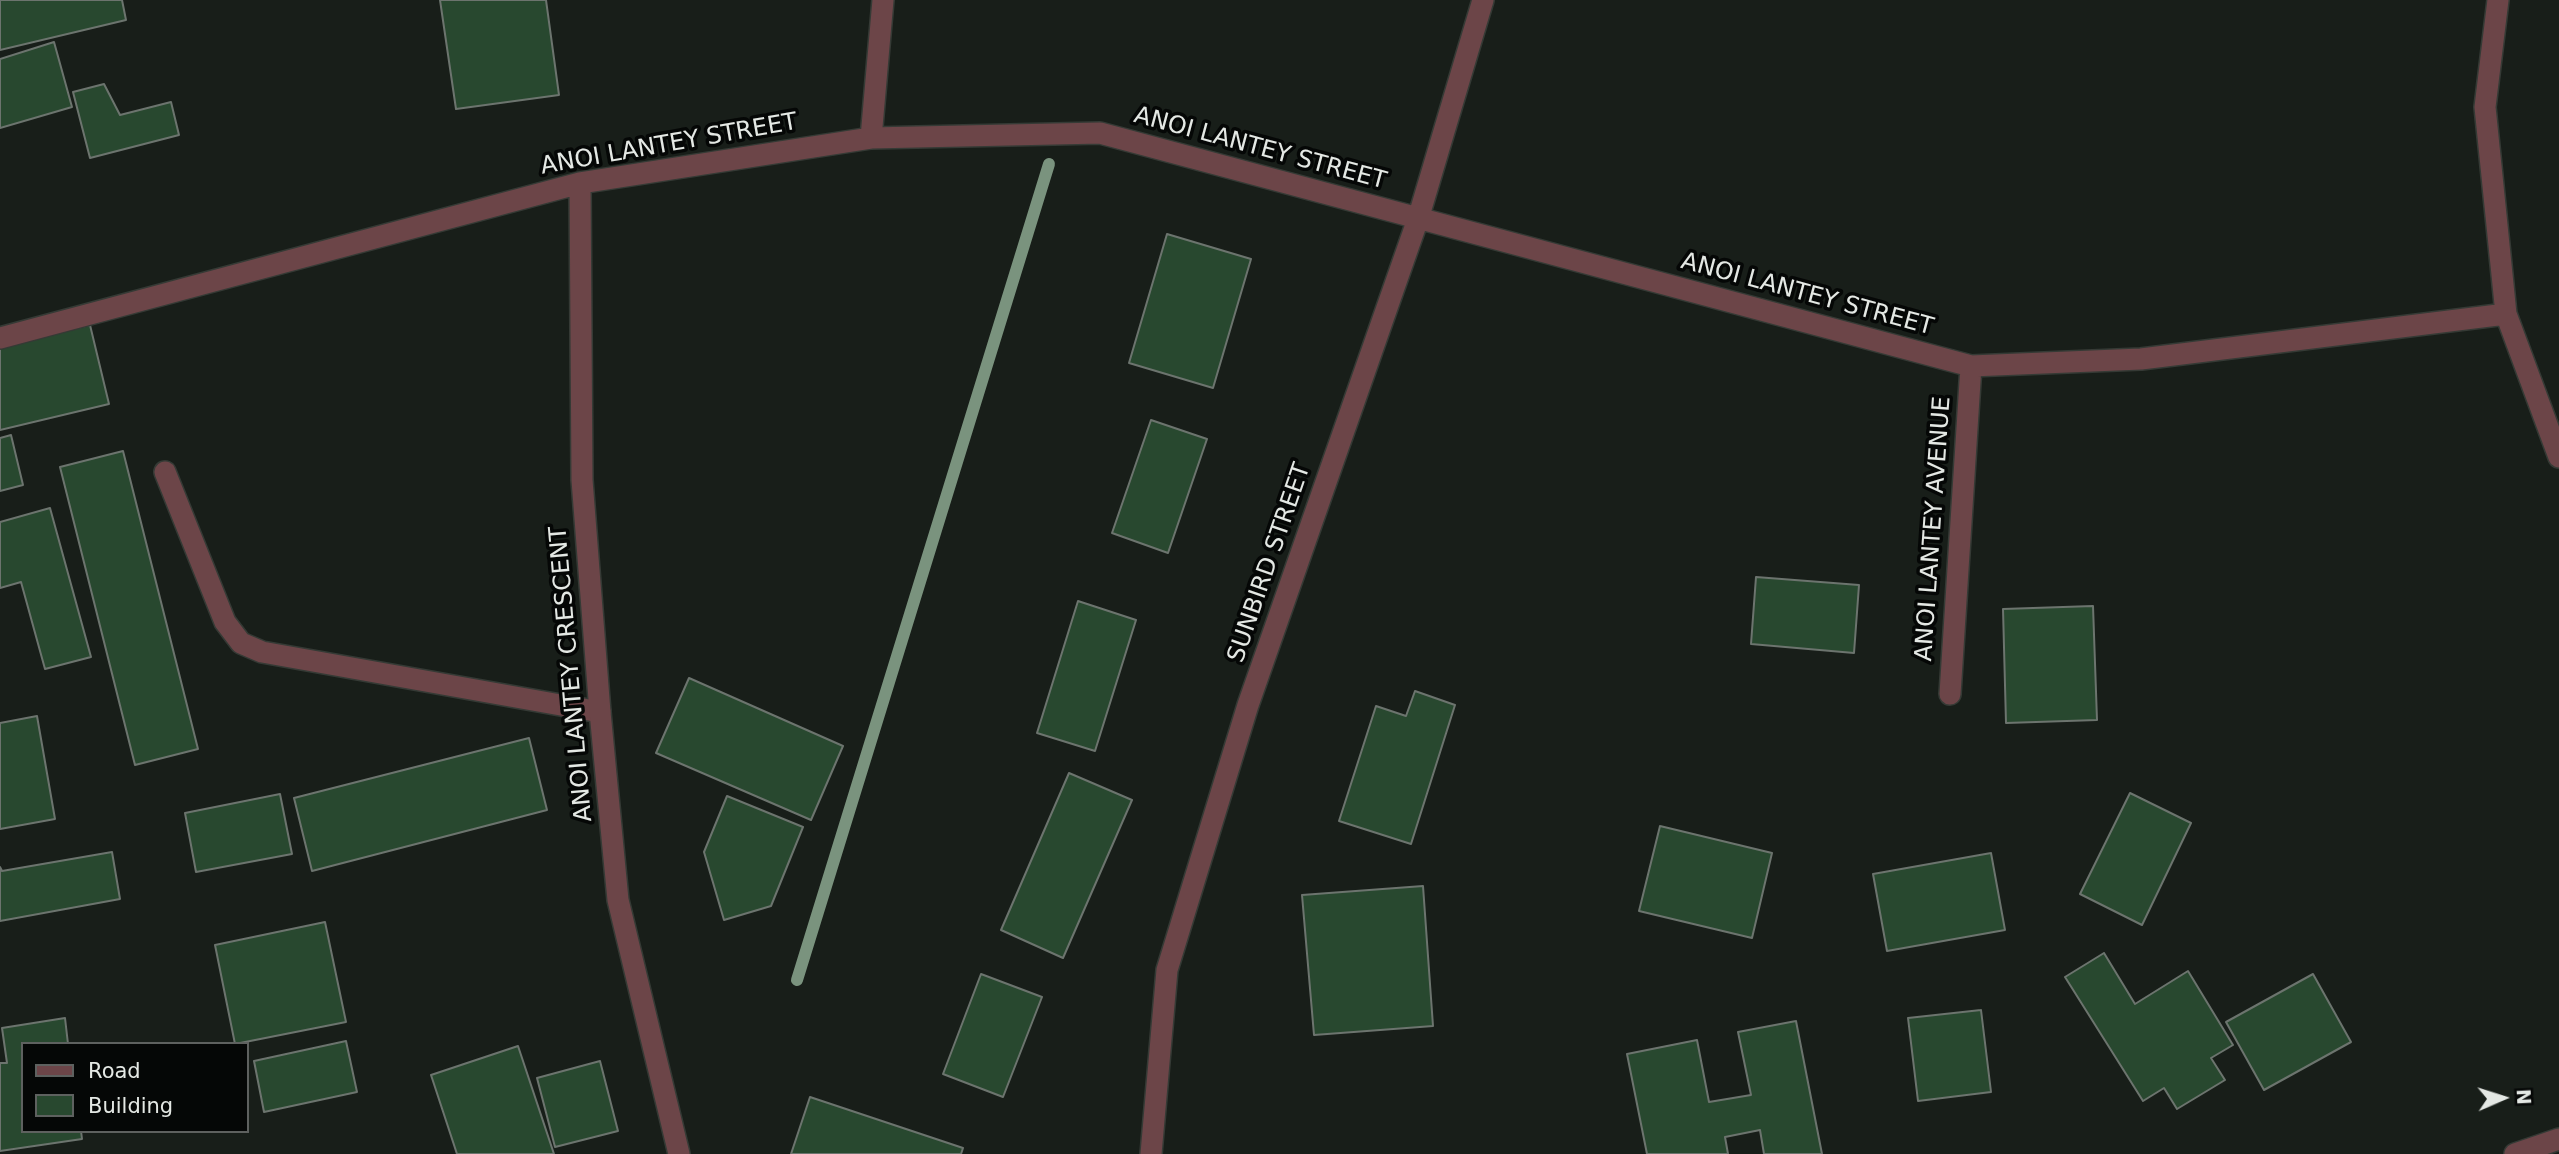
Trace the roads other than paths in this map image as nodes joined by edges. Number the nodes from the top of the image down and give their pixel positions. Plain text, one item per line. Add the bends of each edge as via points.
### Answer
1 (883, 0) edge
2 (1483, 0) edge
3 (2498, 0) edge
4 (871, 138) junction
5 (580, 183) junction
6 (1419, 219) junction
7 (2506, 314) junction
8 (0, 338) edge
9 (1971, 366) junction
10 (2559, 457) edge
11 (165, 472) dead end
12 (1950, 694) dead end
13 (600, 712) junction
14 (2559, 1139) edge
15 (679, 1154) edge
16 (1151, 1154) edge
17 (2515, 1154) edge

1 - 4 street
2 - 6 street, SUNBIRD STREET
3 - 7 street via 2485,107
4 - 5 street, ANOI LANTEY STREET
4 - 6 street, ANOI LANTEY STREET via 1100,133
5 - 8 street, ANOI LANTEY STREET
5 - 13 street, ANOI LANTEY CRESCENT via 582,480
6 - 9 street, ANOI LANTEY STREET
6 - 16 street, SUNBIRD STREET via 1248,705 1167,970
7 - 9 street, ANOI LANTEY STREET via 2141,359
7 - 10 street
9 - 12 street, ANOI LANTEY AVENUE
11 - 13 street via 225,622 241,643 262,652
13 - 15 street, ANOI LANTEY CRESCENT via 618,900
14 - 17 street

